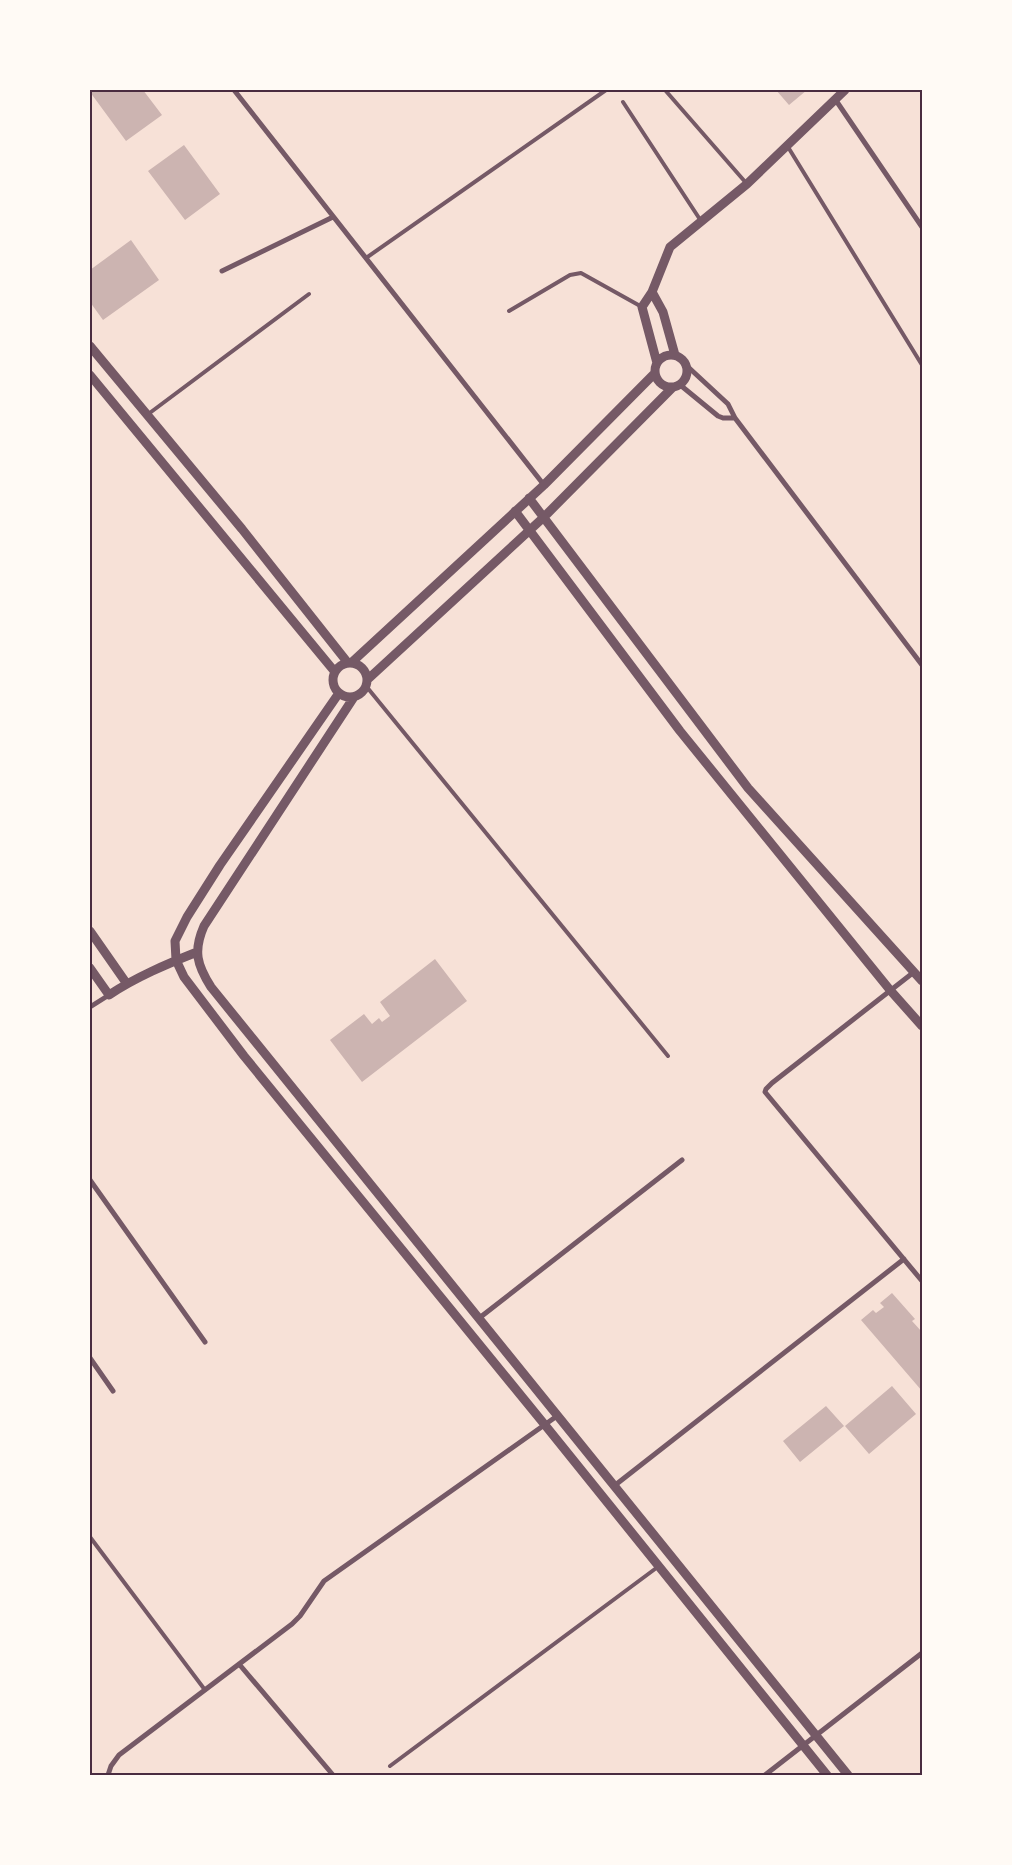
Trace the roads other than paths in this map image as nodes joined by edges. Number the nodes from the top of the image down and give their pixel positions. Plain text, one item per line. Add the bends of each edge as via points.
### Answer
1 (234, 90) edge
2 (606, 90) edge
3 (665, 90) edge
4 (845, 90) edge
5 (835, 98) junction
6 (623, 102) dead end
7 (786, 146) junction
8 (747, 184) junction
9 (333, 217) junction
10 (701, 221) junction
11 (922, 228) edge
12 (366, 258) junction
13 (222, 271) dead end
14 (652, 292) junction
15 (309, 294) dead end
16 (642, 307) junction
17 (509, 311) dead end
18 (90, 346) edge
19 (675, 355) junction
20 (657, 363) junction
21 (922, 364) edge
22 (687, 366) junction
23 (655, 373) junction
24 (90, 375) edge
25 (676, 385) junction
26 (147, 415) junction
27 (735, 418) junction
28 (544, 485) junction
29 (529, 498) junction
30 (514, 511) junction
31 (544, 517) junction
32 (530, 530) junction
33 (349, 663) junction
34 (922, 665) edge
35 (336, 672) junction
36 (367, 683) junction
37 (339, 692) junction
38 (354, 697) junction
39 (90, 931) edge
40 (197, 952) junction
41 (176, 960) junction
42 (90, 968) edge
43 (915, 972) junction
44 (922, 980) edge
45 (126, 984) junction
46 (890, 990) junction
47 (109, 995) junction
48 (90, 1007) edge
49 (922, 1026) edge
50 (668, 1056) dead end
51 (682, 1160) dead end
52 (90, 1180) edge
53 (904, 1259) junction
54 (922, 1282) edge
55 (478, 1319) junction
56 (205, 1342) dead end
57 (90, 1358) edge
58 (113, 1391) dead end
59 (557, 1416) junction
60 (545, 1425) junction
61 (614, 1487) junction
62 (90, 1537) edge
63 (659, 1566) junction
64 (922, 1653) edge
65 (239, 1664) junction
66 (205, 1690) junction
67 (815, 1736) junction
68 (802, 1746) junction
69 (390, 1766) dead end
70 (108, 1775) edge
71 (333, 1775) edge
72 (765, 1775) edge
73 (827, 1775) edge
74 (848, 1775) edge

1 - 9 street
2 - 12 lane
3 - 8 lane
4 - 5 street
5 - 7 street
5 - 11 street
6 - 10 lane
7 - 8 street
7 - 21 lane
8 - 10 street
9 - 12 street
9 - 13 street
10 - 14 street via 670,246
12 - 28 street
14 - 16 street
14 - 19 street via 663,312
15 - 26 lane
16 - 17 lane via 576,273
16 - 20 street
18 - 26 street
19 - 20 street via 665,356
19 - 22 street
20 - 23 street
22 - 25 street via 686,376
22 - 27 street via 728,404
23 - 25 street via 664,386
23 - 28 street
24 - 35 street
25 - 27 street via 718,416
25 - 31 street
26 - 33 street
27 - 34 street
28 - 29 street
29 - 30 street
29 - 31 street
30 - 32 street
30 - 33 street
31 - 32 street
31 - 43 street via 748,788
32 - 36 street
32 - 46 street via 680,731
33 - 35 street
33 - 36 street via 361,666
35 - 37 street via 334,683
36 - 38 street
36 - 50 lane
37 - 38 street
37 - 41 street via 188,917 175,941
38 - 40 street via 204,926
39 - 45 street
40 - 41 street
40 - 55 street via 202,973 210,987
41 - 45 street
41 - 60 street via 190,985 244,1056
42 - 47 street
43 - 44 street
43 - 46 street
45 - 47 street
46 - 49 street
46 - 53 street via 765,1092
47 - 48 street
51 - 55 street
52 - 56 street
53 - 54 street
53 - 61 street
55 - 59 street
57 - 58 street
59 - 60 street
59 - 61 street
60 - 63 street
60 - 65 street via 324,1581 292,1624
61 - 67 street
62 - 66 lane
63 - 68 street
63 - 69 lane
64 - 67 street
65 - 66 street
65 - 71 street
66 - 70 street via 119,1755
67 - 68 street
67 - 74 street
68 - 72 street
68 - 73 street

